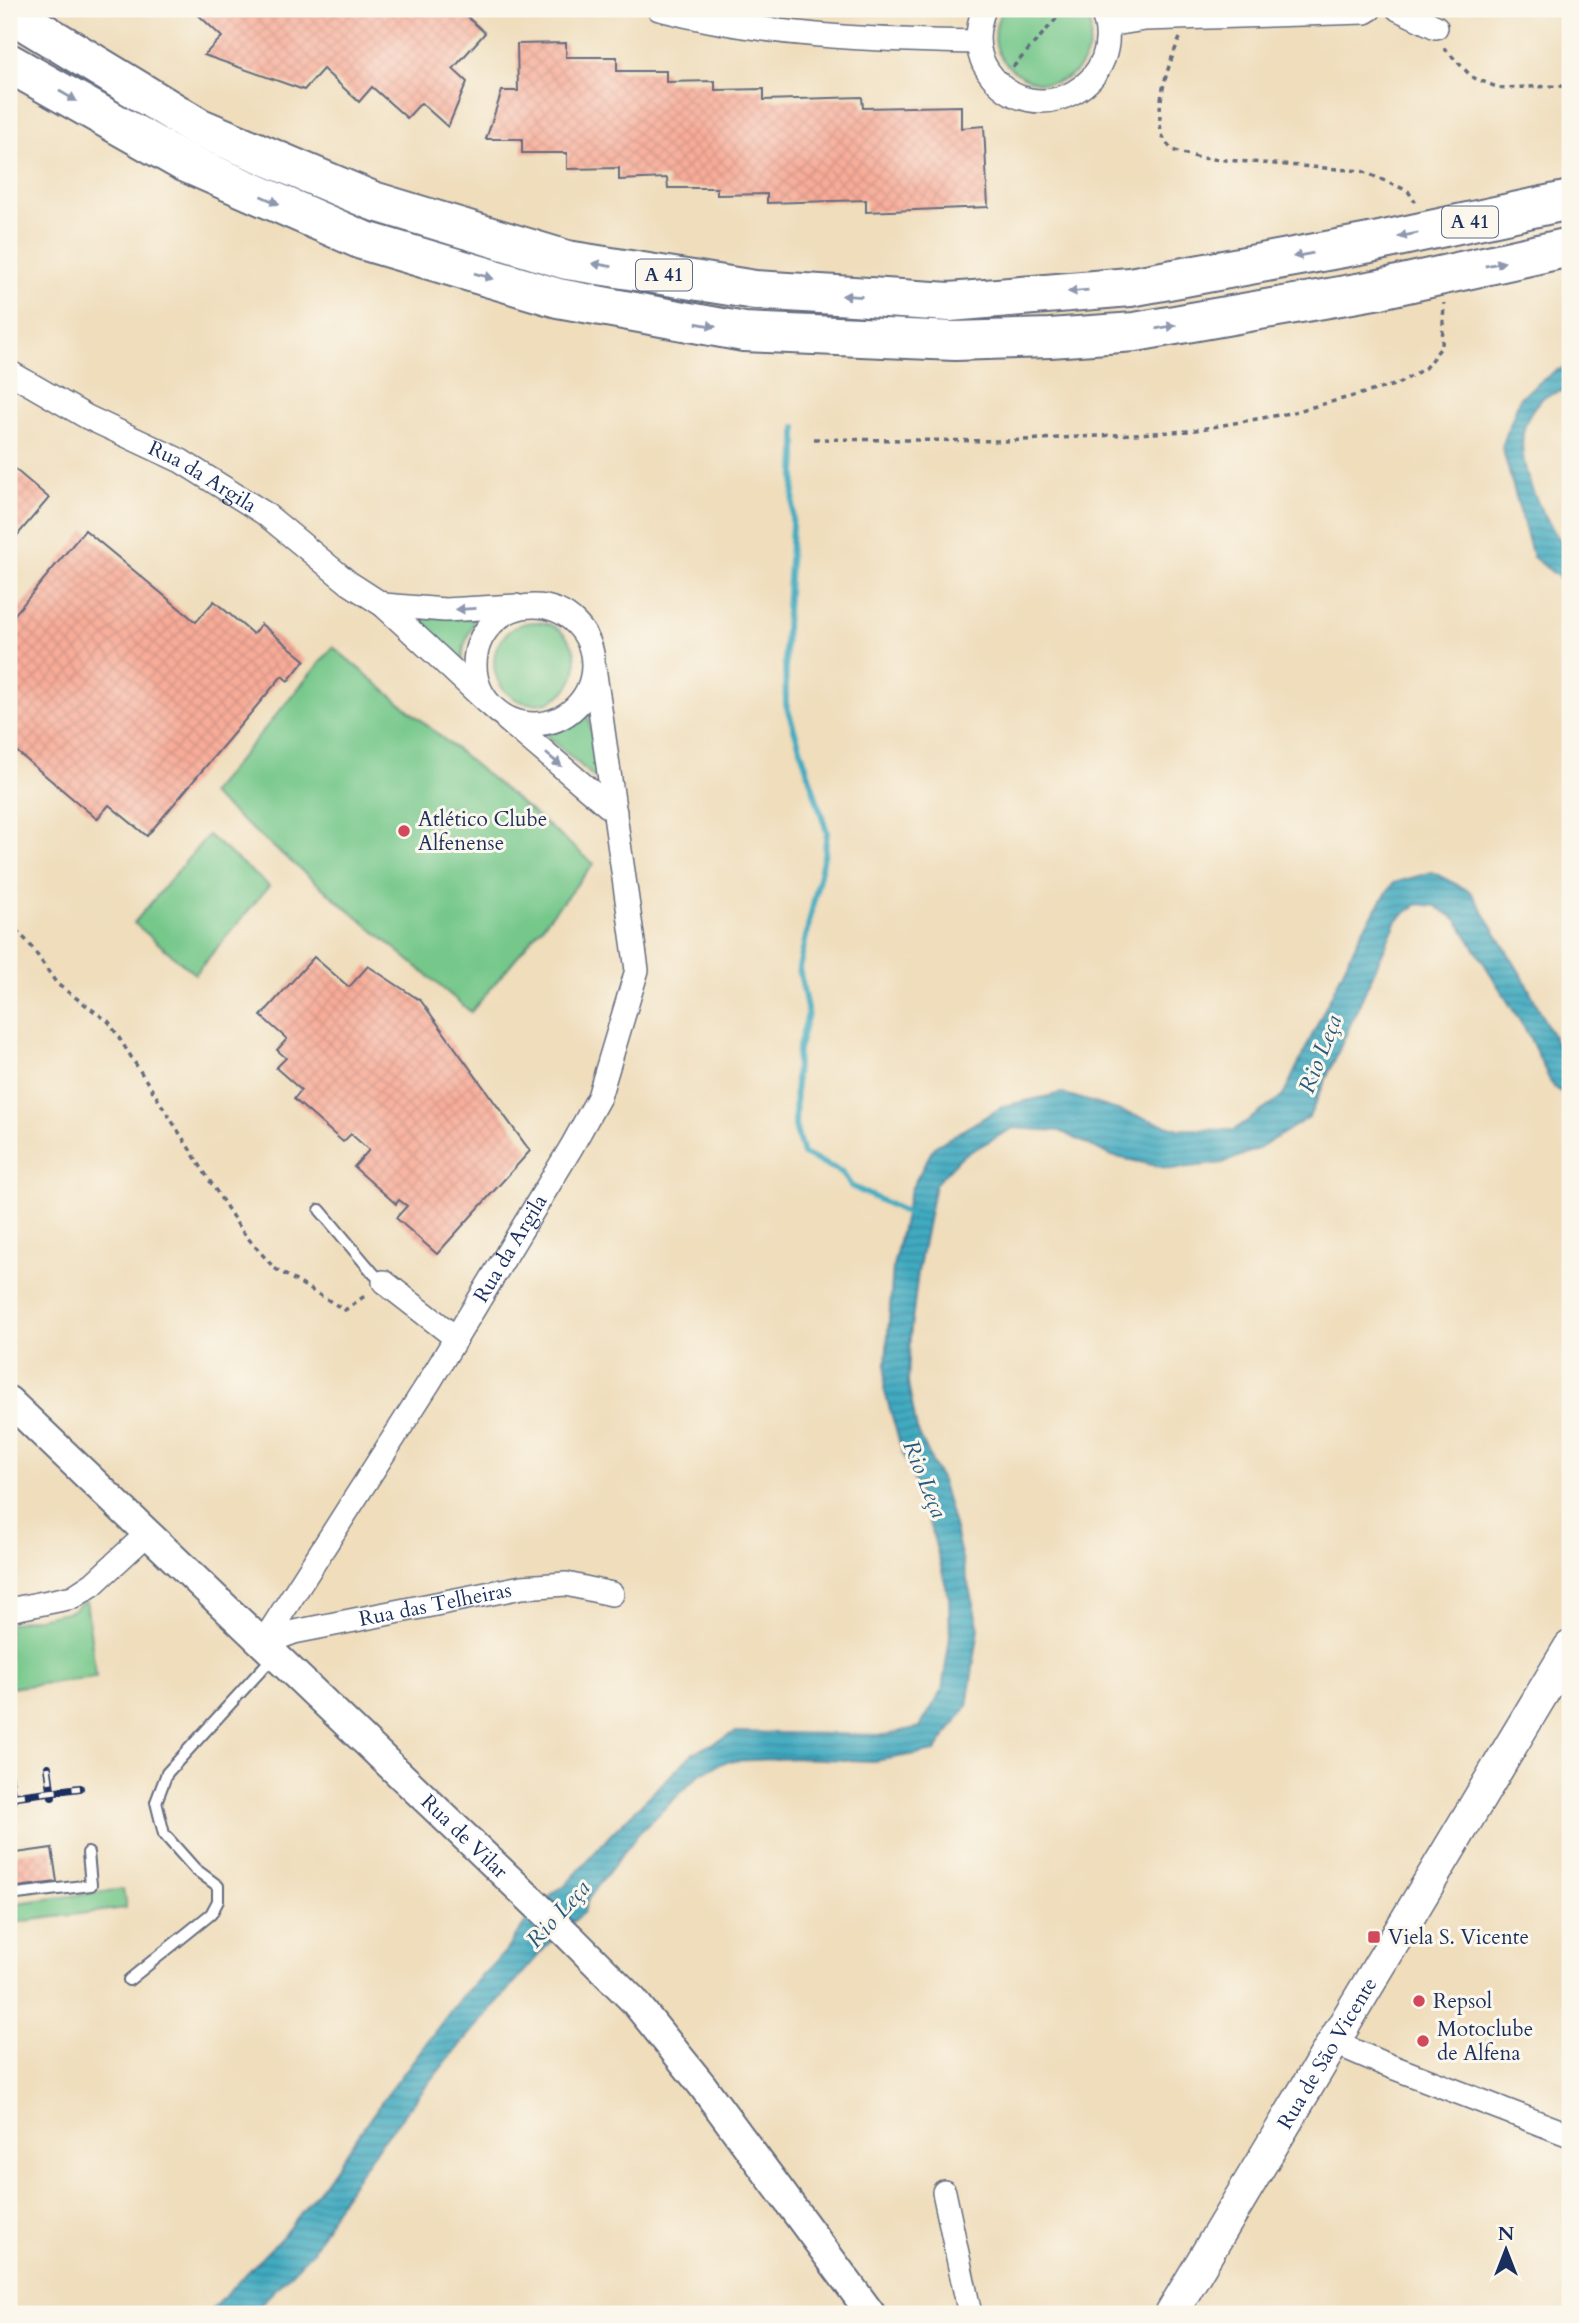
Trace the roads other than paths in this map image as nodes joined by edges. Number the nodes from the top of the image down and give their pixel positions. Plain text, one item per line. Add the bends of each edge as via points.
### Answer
1 (659, 9) edge
2 (984, 9) edge
3 (1370, 9) edge
4 (1398, 9) edge
5 (9, 12) edge
6 (1104, 17) edge
7 (1436, 27) road end
8 (977, 42) junction
9 (9, 63) edge
10 (1570, 200) edge
11 (1570, 247) edge
12 (9, 372) edge
13 (383, 605) junction
14 (534, 606) junction
15 (594, 667) junction
16 (495, 709) junction
17 (615, 812) junction
18 (320, 1210) dead end
19 (384, 1282) joint
20 (456, 1338) junction
21 (9, 1401) edge
22 (147, 1534) junction
23 (612, 1594) dead end
24 (9, 1610) edge
25 (1570, 1647) edge
26 (268, 1650) junction
27 (88, 1853) dead end
28 (9, 1895) edge
29 (129, 1980) dead end
30 (1333, 2042) junction
31 (1570, 2135) edge
32 (944, 2192) dead end
33 (871, 2314) edge
34 (970, 2314) edge
35 (1171, 2314) edge

1 - 8 street via 786,32
2 - 8 street
3 - 6 street
4 - 7 street
10 -> 5 highway, A 41, bridge via 1130,287 950,302 755,290 568,260 373,201 198,127
6 - 8 street via 1108,45 1102,64 1076,93 1057,100 1041,102 1008,92 983,63
9 -> 11 highway, A 41, bridge via 182,161 362,240 558,298 744,332 955,341 1135,332 1380,289
12 - 13 street, Rua da Argila via 87,417 191,467 264,513
14 -> 13 street, Rua da Argila via 445,610
13 - 16 street, Rua da Argila
14 - 15 street, Rua da Argila via 553,608 570,617 592,648
14 - 16 street, Rua da Argila via 498,618 477,649 479,687
15 - 16 street, Rua da Argila via 583,700 555,721 520,723
15 - 17 street, Rua da Argila
16 -> 17 street, Rua da Argila
17 - 20 street, Rua da Argila via 637,970 599,1097
18 - 19 lane
19 - 20 street
20 - 26 street, Rua da Argila
21 - 22 street, Rua de Vilar
22 - 24 street via 73,1597
22 - 26 street, Rua de Vilar
23 - 26 street, Rua das Telheiras via 566,1584 522,1587 294,1632
25 - 30 main road, Rua de São Vicente
26 - 29 lane via 167,1773 156,1802 164,1834 195,1869 218,1886 218,1901 211,1914
26 - 33 street, Rua de Vilar via 634,2001 702,2085
27 - 28 lane via 91,1885
30 - 31 street
30 - 35 main road, Rua de São Vicente
32 - 34 street

